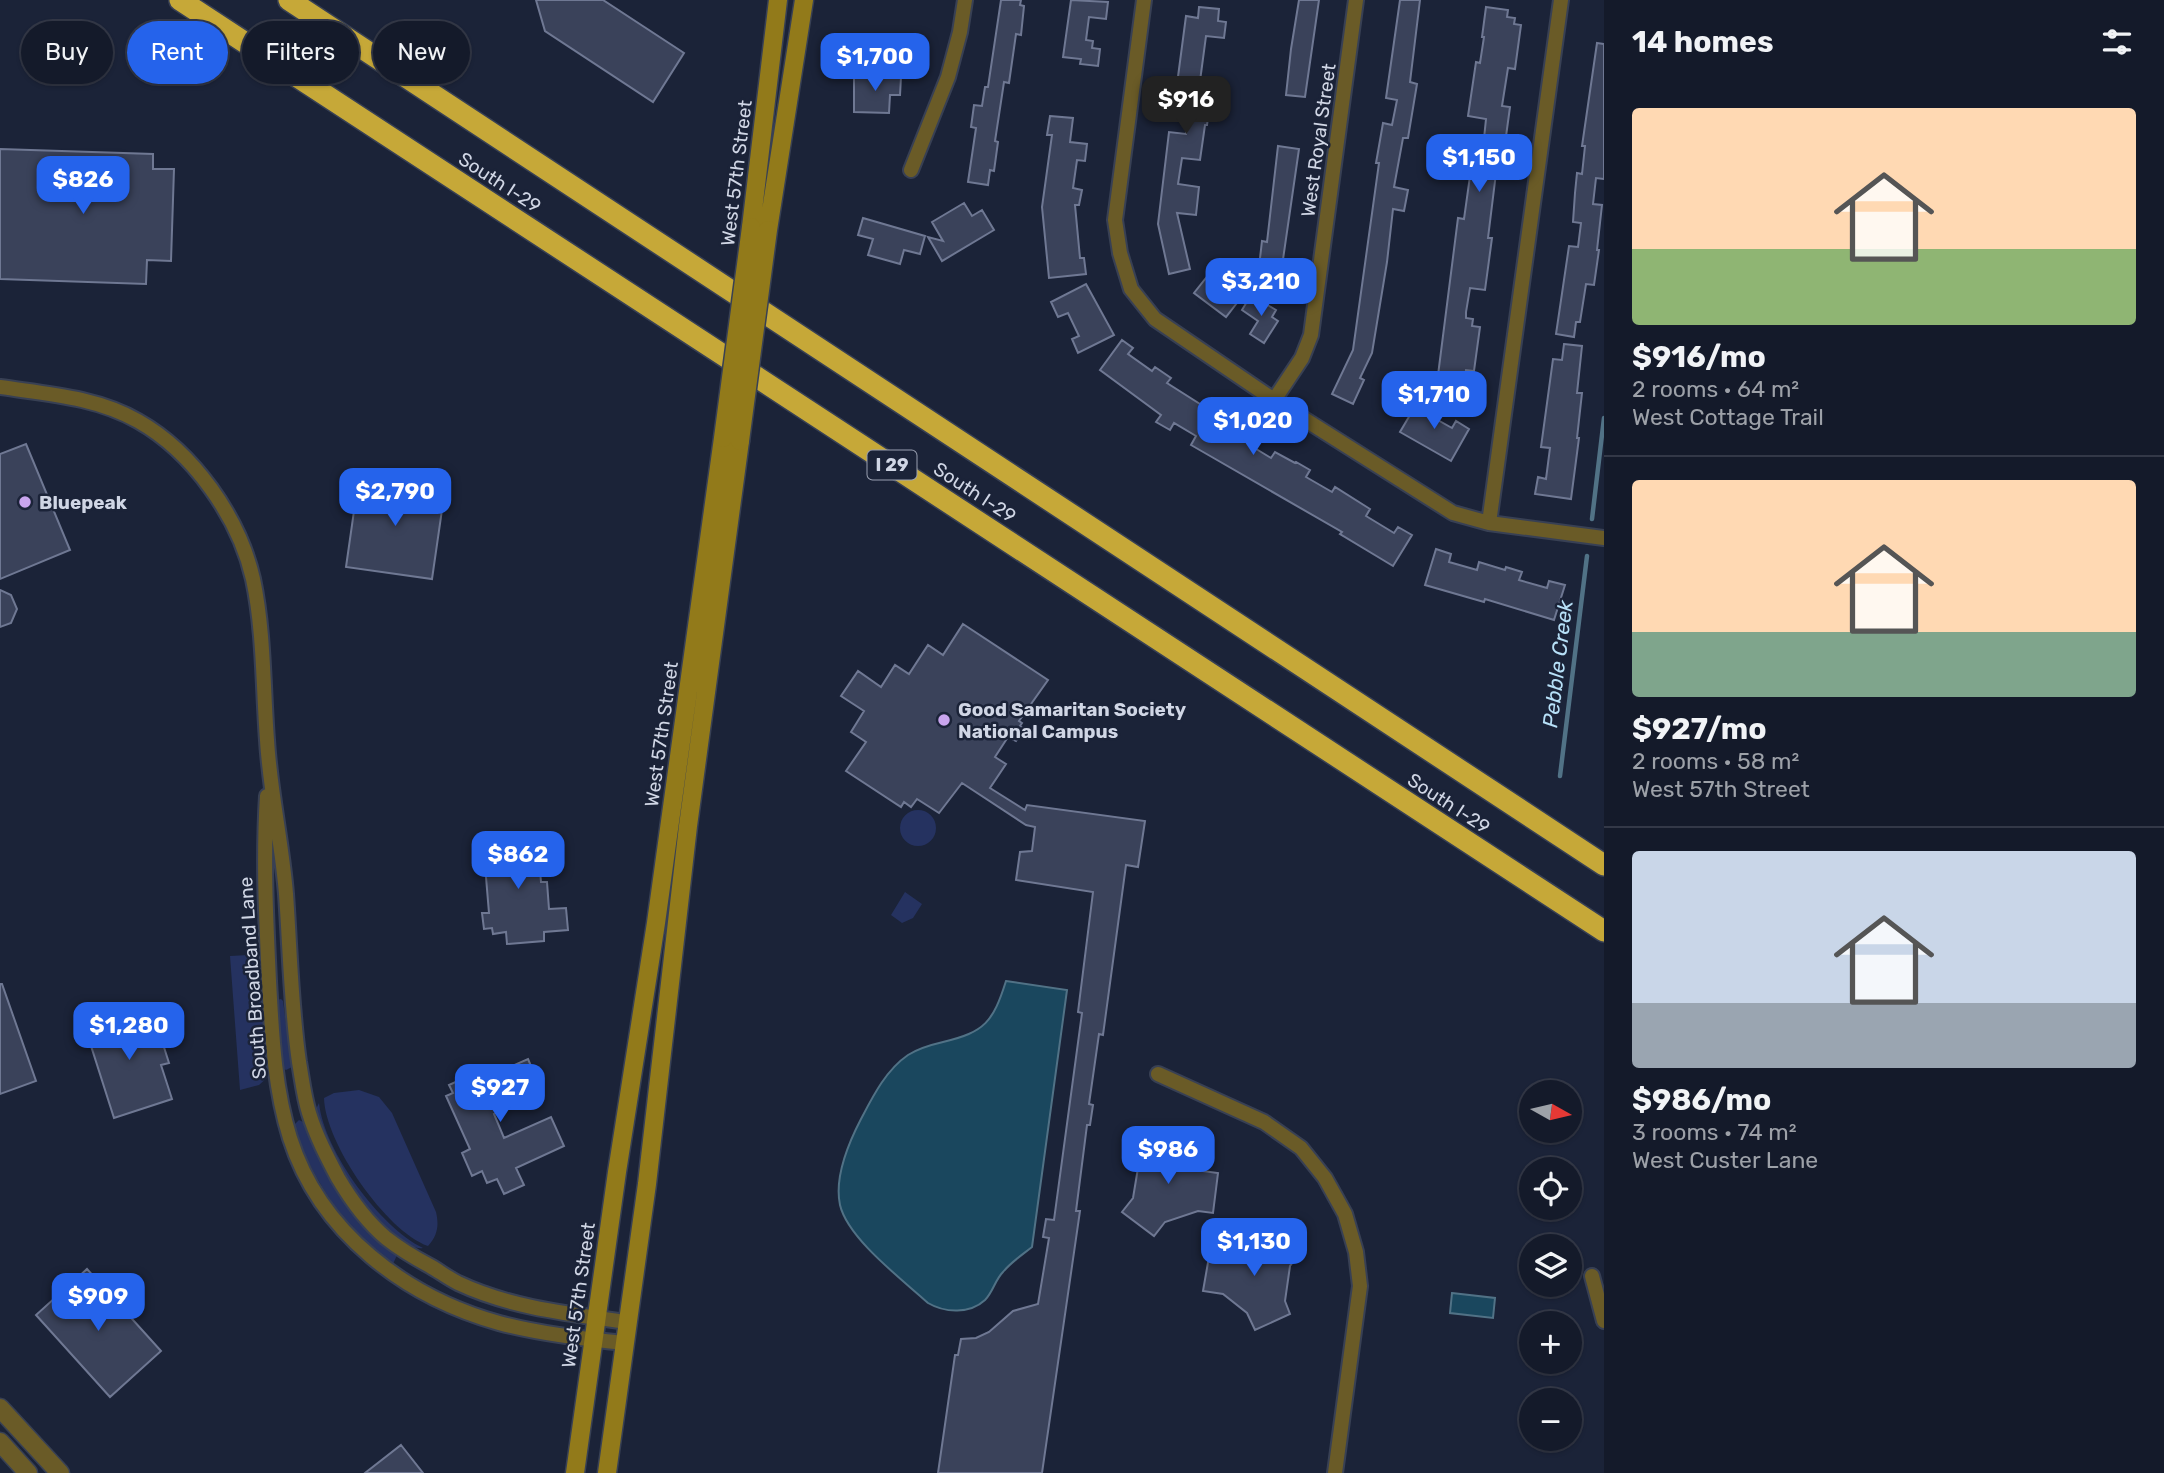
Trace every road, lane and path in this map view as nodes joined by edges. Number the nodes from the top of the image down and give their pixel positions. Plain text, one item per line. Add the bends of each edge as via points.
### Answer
1 (180, 0) edge
2 (289, 0) edge
3 (778, 0) edge
4 (804, 0) edge
5 (965, 0) edge
6 (1144, 0) edge
7 (1356, 0) edge
8 (1561, 0) edge
9 (911, 170) dead end
10 (759, 228) junction
11 (0, 387) edge
12 (1274, 400) junction
13 (731, 440) junction
14 (1489, 523) junction
15 (1604, 538) edge
16 (269, 773) junction
17 (1604, 865) edge
18 (1604, 931) edge
19 (1158, 1074) dead end
20 (1592, 1276) dead end
21 (596, 1318) junction
22 (1604, 1321) edge
23 (628, 1322) junction
24 (593, 1340) junction
25 (625, 1343) junction
26 (0, 1408) edge
27 (0, 1442) edge
28 (28, 1473) edge
29 (60, 1473) edge
30 (575, 1473) edge
31 (607, 1473) edge
32 (1335, 1473) edge

1 - 18 highway, South I-29 / I 29
2 - 17 highway, South I-29
3 - 10 main road, West 57th Street
4 - 10 main road, West 57th Street
5 - 9 street via 948,77
6 - 12 street via 1115,220 1131,289 1155,319
7 - 12 street, West Royal Street via 1311,335 1302,358
8 - 14 street
10 - 13 main road, West 57th Street, bridge
11 - 16 street, South Broadband Lane via 82,400 138,421 195,467 219,499 253,578
12 - 14 street via 1453,513
13 - 21 main road, West 57th Street
13 - 23 main road, West 57th Street
14 - 15 street
16 - 21 street, South Broadband Lane via 283,861 303,1087 320,1142 346,1191 387,1239 455,1282 517,1304
16 - 24 street, South Broadband Lane via 264,860 272,1045 290,1139 318,1197 355,1244 392,1274 448,1305 514,1327
19 - 32 street via 1264,1122 1301,1148 1345,1214 1360,1286
20 - 22 street
21 - 23 street, South Broadband Lane
21 - 24 main road, West 57th Street
23 - 25 main road, West 57th Street
24 - 25 street, South Broadband Lane
24 - 30 main road, West 57th Street
25 - 31 main road, West 57th Street
26 - 29 street
27 - 28 street

